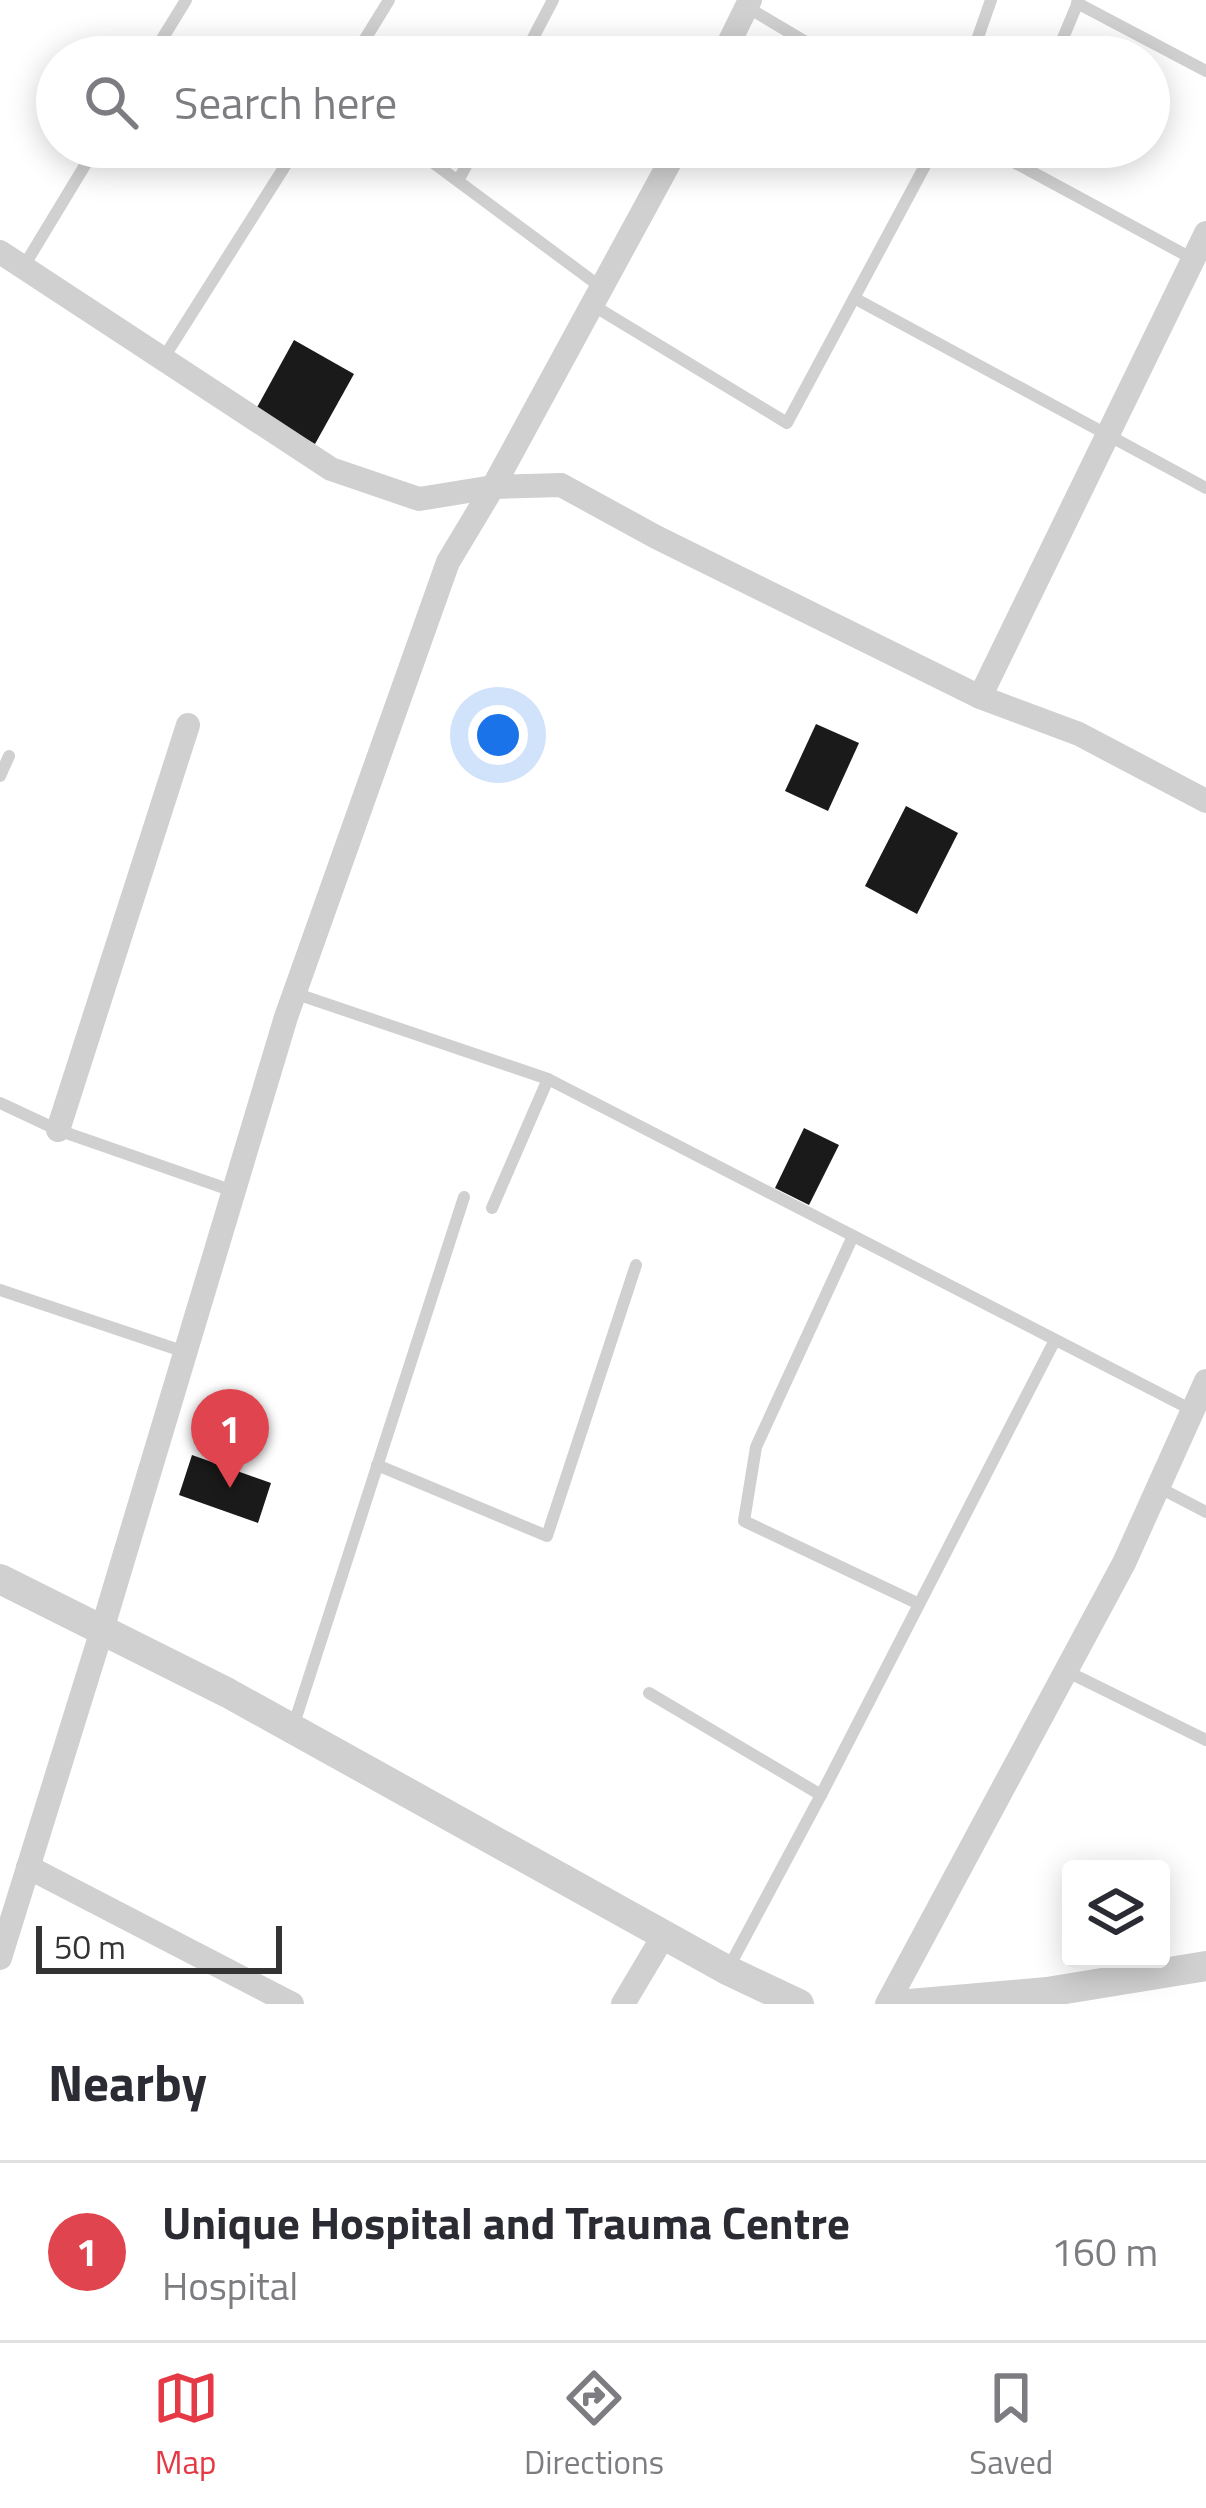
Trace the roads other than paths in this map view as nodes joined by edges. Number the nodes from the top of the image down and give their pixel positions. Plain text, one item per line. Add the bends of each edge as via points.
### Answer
1 (186, 0) edge
2 (389, 0) edge
3 (553, 0) edge
4 (991, 0) edge
5 (1078, 1) edge
6 (748, 3) edge
7 (164, 36) edge
8 (367, 36) edge
9 (534, 36) edge
10 (732, 36) edge
11 (799, 36) edge
12 (978, 36) edge
13 (1064, 36) edge
14 (1142, 36) edge
15 (1170, 51) edge
16 (1206, 71) edge
17 (83, 168) edge
18 (284, 168) edge
19 (440, 168) edge
20 (465, 168) edge
21 (667, 168) edge
22 (924, 168) edge
23 (1025, 168) edge
24 (458, 181) junction
25 (1206, 233) edge
26 (0, 252) edge
27 (1193, 259) junction
28 (23, 267) junction
29 (598, 297) junction
30 (854, 298) junction
31 (163, 359) junction
32 (1108, 435) junction
33 (493, 487) junction
34 (1206, 488) edge
35 (980, 697) junction
36 (188, 725) dead end
37 (9, 756) dead end
38 (0, 776) edge
39 (1206, 801) edge
40 (294, 993) junction
41 (548, 1079) junction
42 (0, 1103) edge
43 (58, 1130) junction
44 (233, 1191) junction
45 (464, 1197) dead end
46 (492, 1208) dead end
47 (853, 1236) junction
48 (636, 1265) dead end
49 (0, 1290) edge
50 (1055, 1340) junction
51 (185, 1352) junction
52 (1206, 1381) edge
53 (1192, 1410) junction
54 (377, 1465) junction
55 (1158, 1486) junction
56 (1206, 1513) edge
57 (0, 1579) edge
58 (919, 1604) junction
59 (102, 1630) junction
60 (1066, 1671) junction
61 (649, 1693) dead end
62 (292, 1729) junction
63 (1206, 1740) edge
64 (821, 1795) junction
65 (28, 1868) junction
66 (664, 1935) junction
67 (0, 1958) edge
68 (1206, 1966) edge
69 (727, 1970) junction
70 (292, 2004) edge
71 (623, 2004) edge
72 (800, 2004) edge
73 (887, 2004) edge
74 (909, 2004) edge

1 - 7 lane
2 - 8 lane
3 - 9 lane
4 - 12 lane
5 - 13 lane
5 - 14 lane
6 - 10 street
6 - 11 lane
15 - 16 lane
17 - 28 lane
18 - 31 lane
19 - 24 lane
20 - 24 lane
21 - 29 street
22 - 30 lane
23 - 27 lane
24 - 29 lane
25 - 27 street
26 - 28 street
27 - 32 street
28 - 31 street
29 - 30 lane via 787,424
29 - 33 street
30 - 32 lane
31 - 33 street via 331,469 419,500
32 - 34 lane
32 - 35 street
33 - 35 street via 561,485
33 - 40 street via 448,562
35 - 39 street via 1079,734
36 - 43 street
37 - 38 lane
40 - 41 lane
40 - 44 street
41 - 46 lane
41 - 47 lane
42 - 43 lane
43 - 44 lane
44 - 51 street
45 - 54 lane
47 - 50 lane
47 - 58 lane via 756,1447 744,1521
48 - 54 lane via 547,1536
49 - 51 lane
50 - 53 lane
50 - 58 lane
51 - 59 street
52 - 53 street
53 - 55 street
54 - 62 lane
55 - 56 lane
55 - 60 street
57 - 59 street
58 - 64 lane
59 - 62 street
59 - 65 street
60 - 63 lane
60 - 73 street
61 - 64 lane
62 - 66 street
64 - 69 lane
65 - 67 street
65 - 70 street
66 - 69 street
66 - 71 street
68 - 74 street
69 - 72 street

